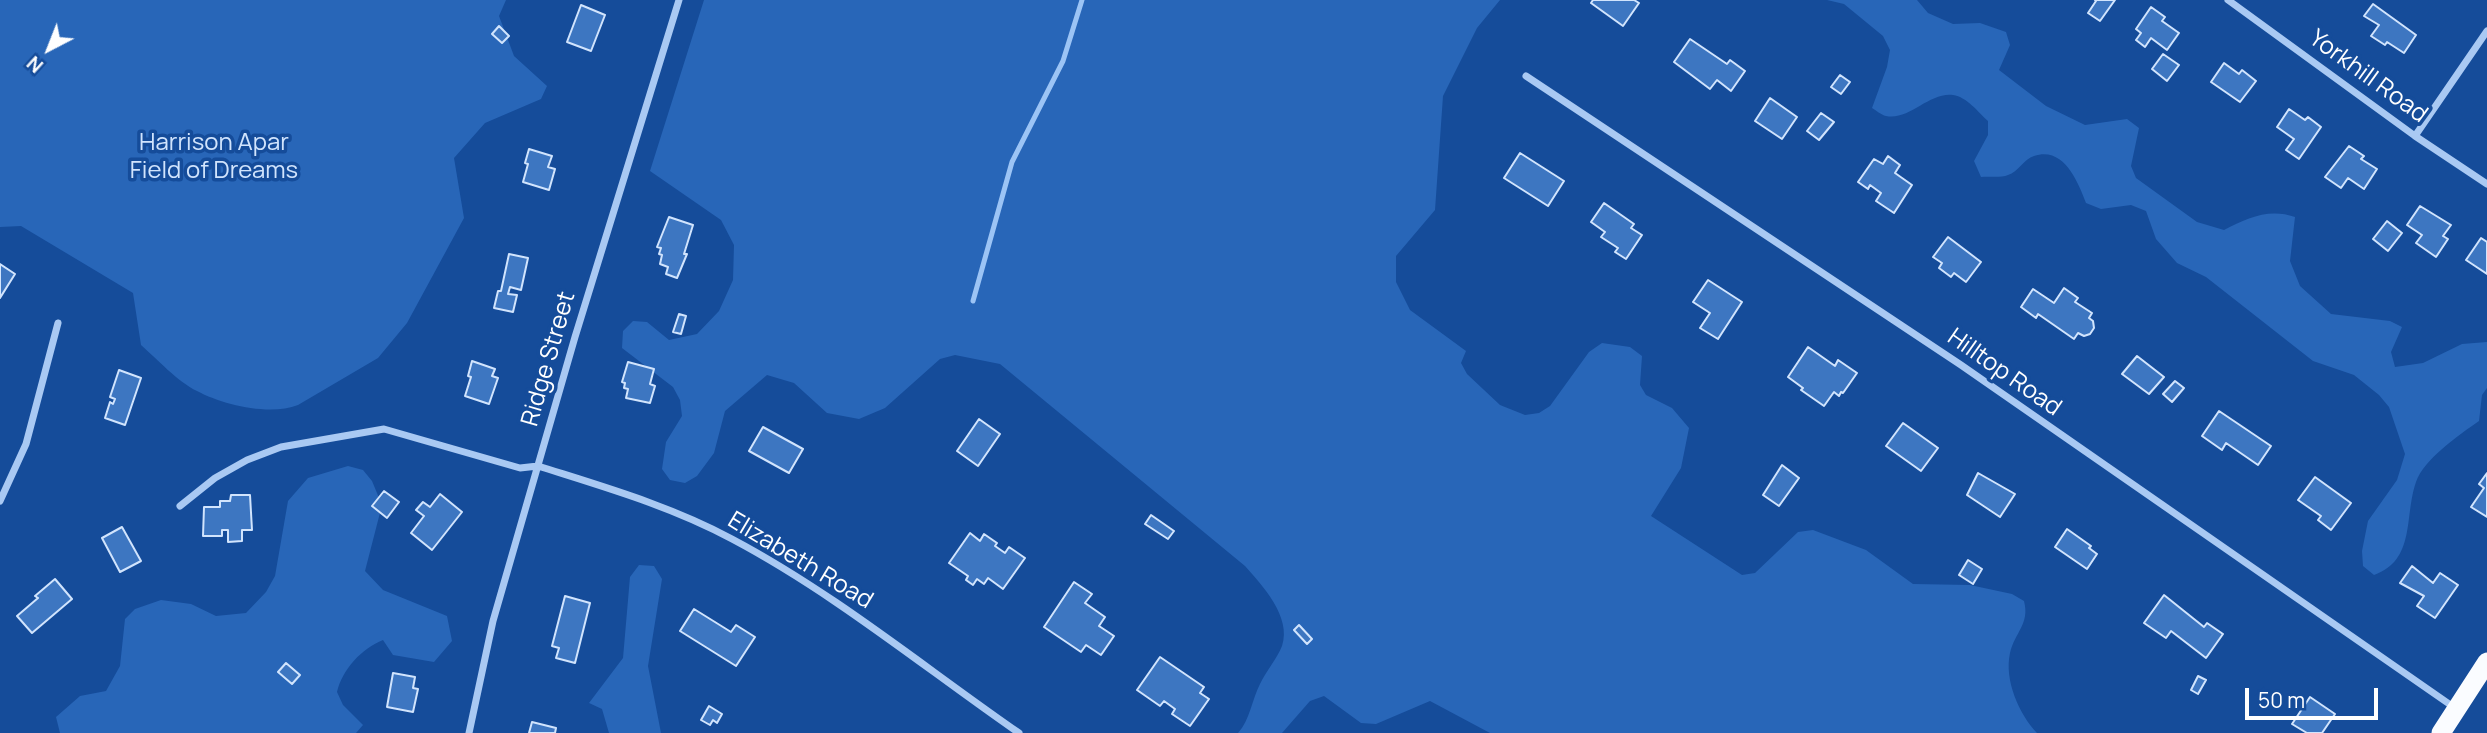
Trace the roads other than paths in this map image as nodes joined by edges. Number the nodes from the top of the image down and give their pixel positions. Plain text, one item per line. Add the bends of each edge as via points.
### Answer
1 (679, 0) edge
2 (2228, 0) edge
3 (2487, 30) edge
4 (1525, 76) dead end
5 (2416, 135) junction
6 (2487, 184) edge
7 (58, 323) dead end
8 (538, 466) junction
9 (0, 500) edge
10 (180, 506) dead end
11 (2487, 662) edge
12 (2456, 708) junction
13 (469, 733) edge
14 (1019, 733) edge
15 (2441, 733) edge

1 - 8 street, Ridge Street
2 - 5 street, Yorkhill Road
3 - 5 street
4 - 12 street, Hilltop Road via 1961,365
5 - 6 street, Yorkhill Road
7 - 9 street via 26,443
8 - 10 street, Elizabeth Road via 520,468 384,429 281,447 215,478
8 - 13 street, Ridge Street via 493,621
8 - 14 street, Elizabeth Road via 658,505 732,539 847,609
11 - 12 highway
12 - 15 highway

